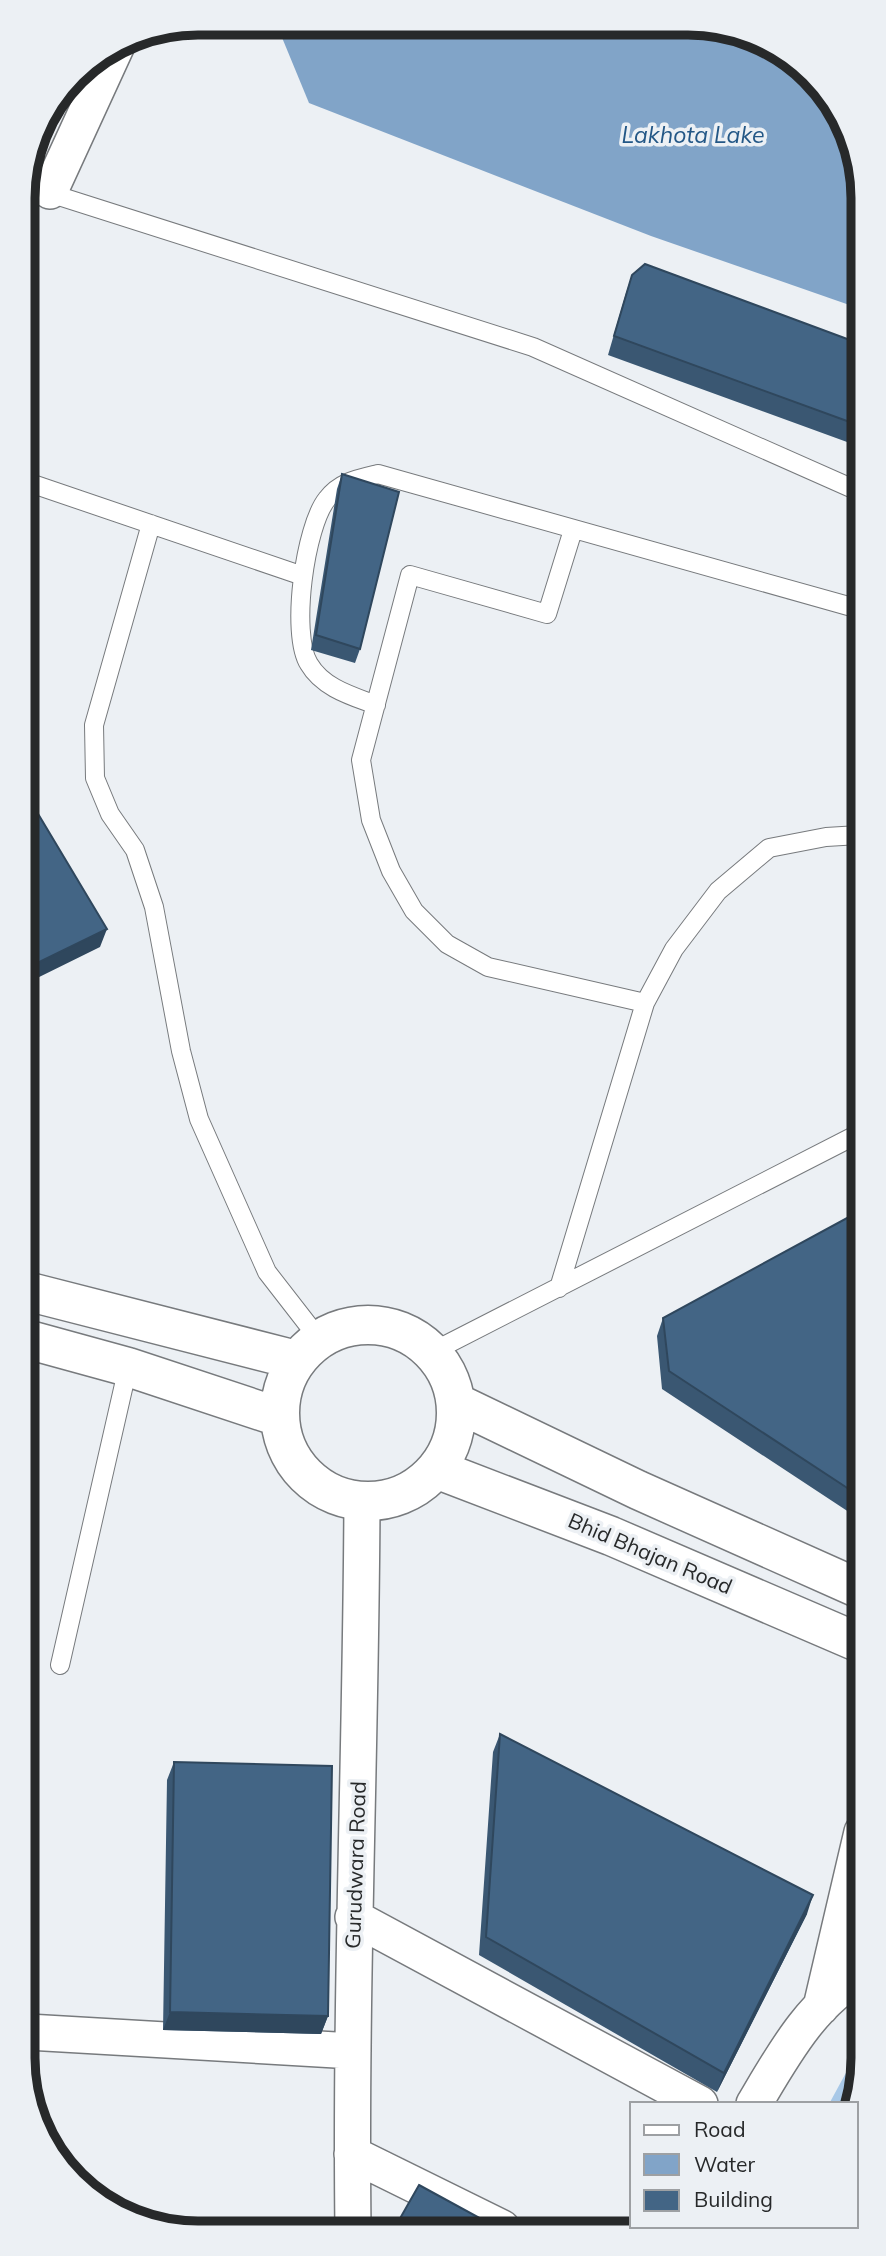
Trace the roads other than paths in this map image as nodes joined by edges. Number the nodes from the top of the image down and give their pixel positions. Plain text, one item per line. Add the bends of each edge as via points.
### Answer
1 (105, 65) edge
2 (36, 182) edge
3 (35, 189) edge
4 (35, 485) edge
5 (851, 488) edge
6 (151, 524) junction
7 (573, 530) junction
8 (303, 576) junction
9 (851, 607) edge
10 (376, 705) junction
11 (851, 835) edge
12 (645, 1003) junction
13 (851, 1138) edge
14 (559, 1288) junction
15 (35, 1293) edge
16 (35, 1341) edge
17 (307, 1350) junction
18 (432, 1352) junction
19 (128, 1367) junction
20 (457, 1403) junction
21 (279, 1417) junction
22 (436, 1469) junction
23 (362, 1501) junction
24 (851, 1585) edge
25 (851, 1639) edge
26 (60, 1665) dead end
27 (851, 1879) edge
28 (353, 1917) junction
29 (851, 1983) edge
30 (821, 2007) junction
31 (35, 2032) edge
32 (353, 2051) junction
33 (696, 2102) edge
34 (755, 2102) edge
35 (352, 2154) junction
36 (354, 2221) edge
37 (488, 2221) edge

1 - 2 street
3 - 5 lane via 533,347
4 - 6 lane
6 - 8 lane
6 - 17 lane via 94,725 95,778 110,814 135,850 154,907 199,1119
7 - 8 lane via 378,474 343,483 325,501
7 - 9 lane
7 - 10 lane via 547,614 410,575
8 - 10 lane via 298,629 309,664 337,691
10 - 12 lane via 361,760 371,820 391,871 414,911 447,944 488,967
11 - 12 lane via 769,848 718,891 674,949
12 - 14 lane
13 - 14 lane
14 - 18 lane
15 - 17 main road
16 - 19 main road
17 - 18 main road via 347,1327 377,1325 407,1334
17 - 21 main road via 282,1387
18 - 20 main road via 449,1376
19 - 21 main road
19 - 26 lane
20 - 22 main road via 455,1431
20 - 24 main road
21 - 23 main road via 286,1447 302,1473 324,1490
22 - 23 main road via 405,1494
22 - 25 main road, Bhid Bhajan Road via 611,1536
23 - 28 street, Gurudwara Road via 360,1757
27 - 30 street
28 - 32 street, Gurudwara Road
28 - 33 street
29 - 30 street
30 - 34 street via 790,2044
31 - 32 street
32 - 35 street, Gurudwara Road
35 - 36 street, Gurudwara Road
35 - 37 street

